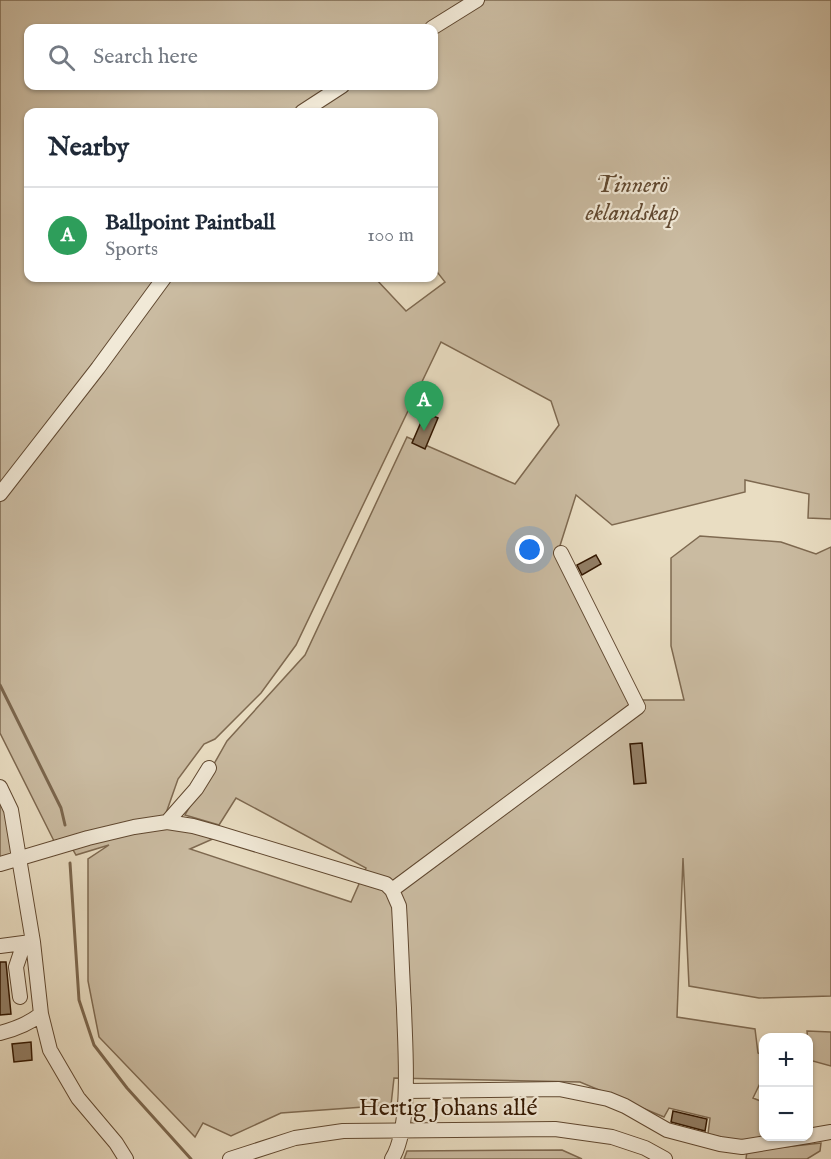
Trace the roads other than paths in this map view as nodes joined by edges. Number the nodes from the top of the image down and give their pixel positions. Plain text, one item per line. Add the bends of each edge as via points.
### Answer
1 (477, 0) edge
2 (438, 24) edge
3 (336, 90) edge
4 (308, 108) edge
5 (161, 282) edge
6 (0, 494) edge
7 (561, 553) dead end
8 (209, 768) dead end
9 (0, 787) edge
10 (167, 822) junction
11 (19, 859) junction
12 (0, 864) edge
13 (392, 890) junction
14 (29, 943) junction
15 (0, 946) edge
16 (20, 997) dead end
17 (41, 1014) junction
18 (0, 1033) edge
19 (406, 1091) junction
20 (402, 1131) junction
21 (831, 1132) edge
22 (813, 1135) edge
23 (788, 1141) edge
24 (741, 1153) edge
25 (126, 1159) edge
26 (230, 1159) edge
27 (392, 1159) edge
28 (665, 1159) edge

1 - 2 street
3 - 4 street
5 - 6 street
7 - 13 street via 638,707
8 - 10 street
9 - 11 street via 11,810
10 - 11 street via 121,829
10 - 13 street via 193,826 377,880
11 - 12 street
11 - 14 street
13 - 19 street via 399,906
14 - 15 street
14 - 16 street via 16,968
14 - 17 street
17 - 18 street
17 - 25 street via 50,1050 69,1085
19 - 20 street
19 - 24 street via 579,1092 625,1106 667,1130
20 - 26 street, Hertig Johans allé via 310,1135
20 - 27 street
20 - 28 street, Hertig Johans allé via 578,1131 629,1142
21 - 22 street
23 - 24 street

